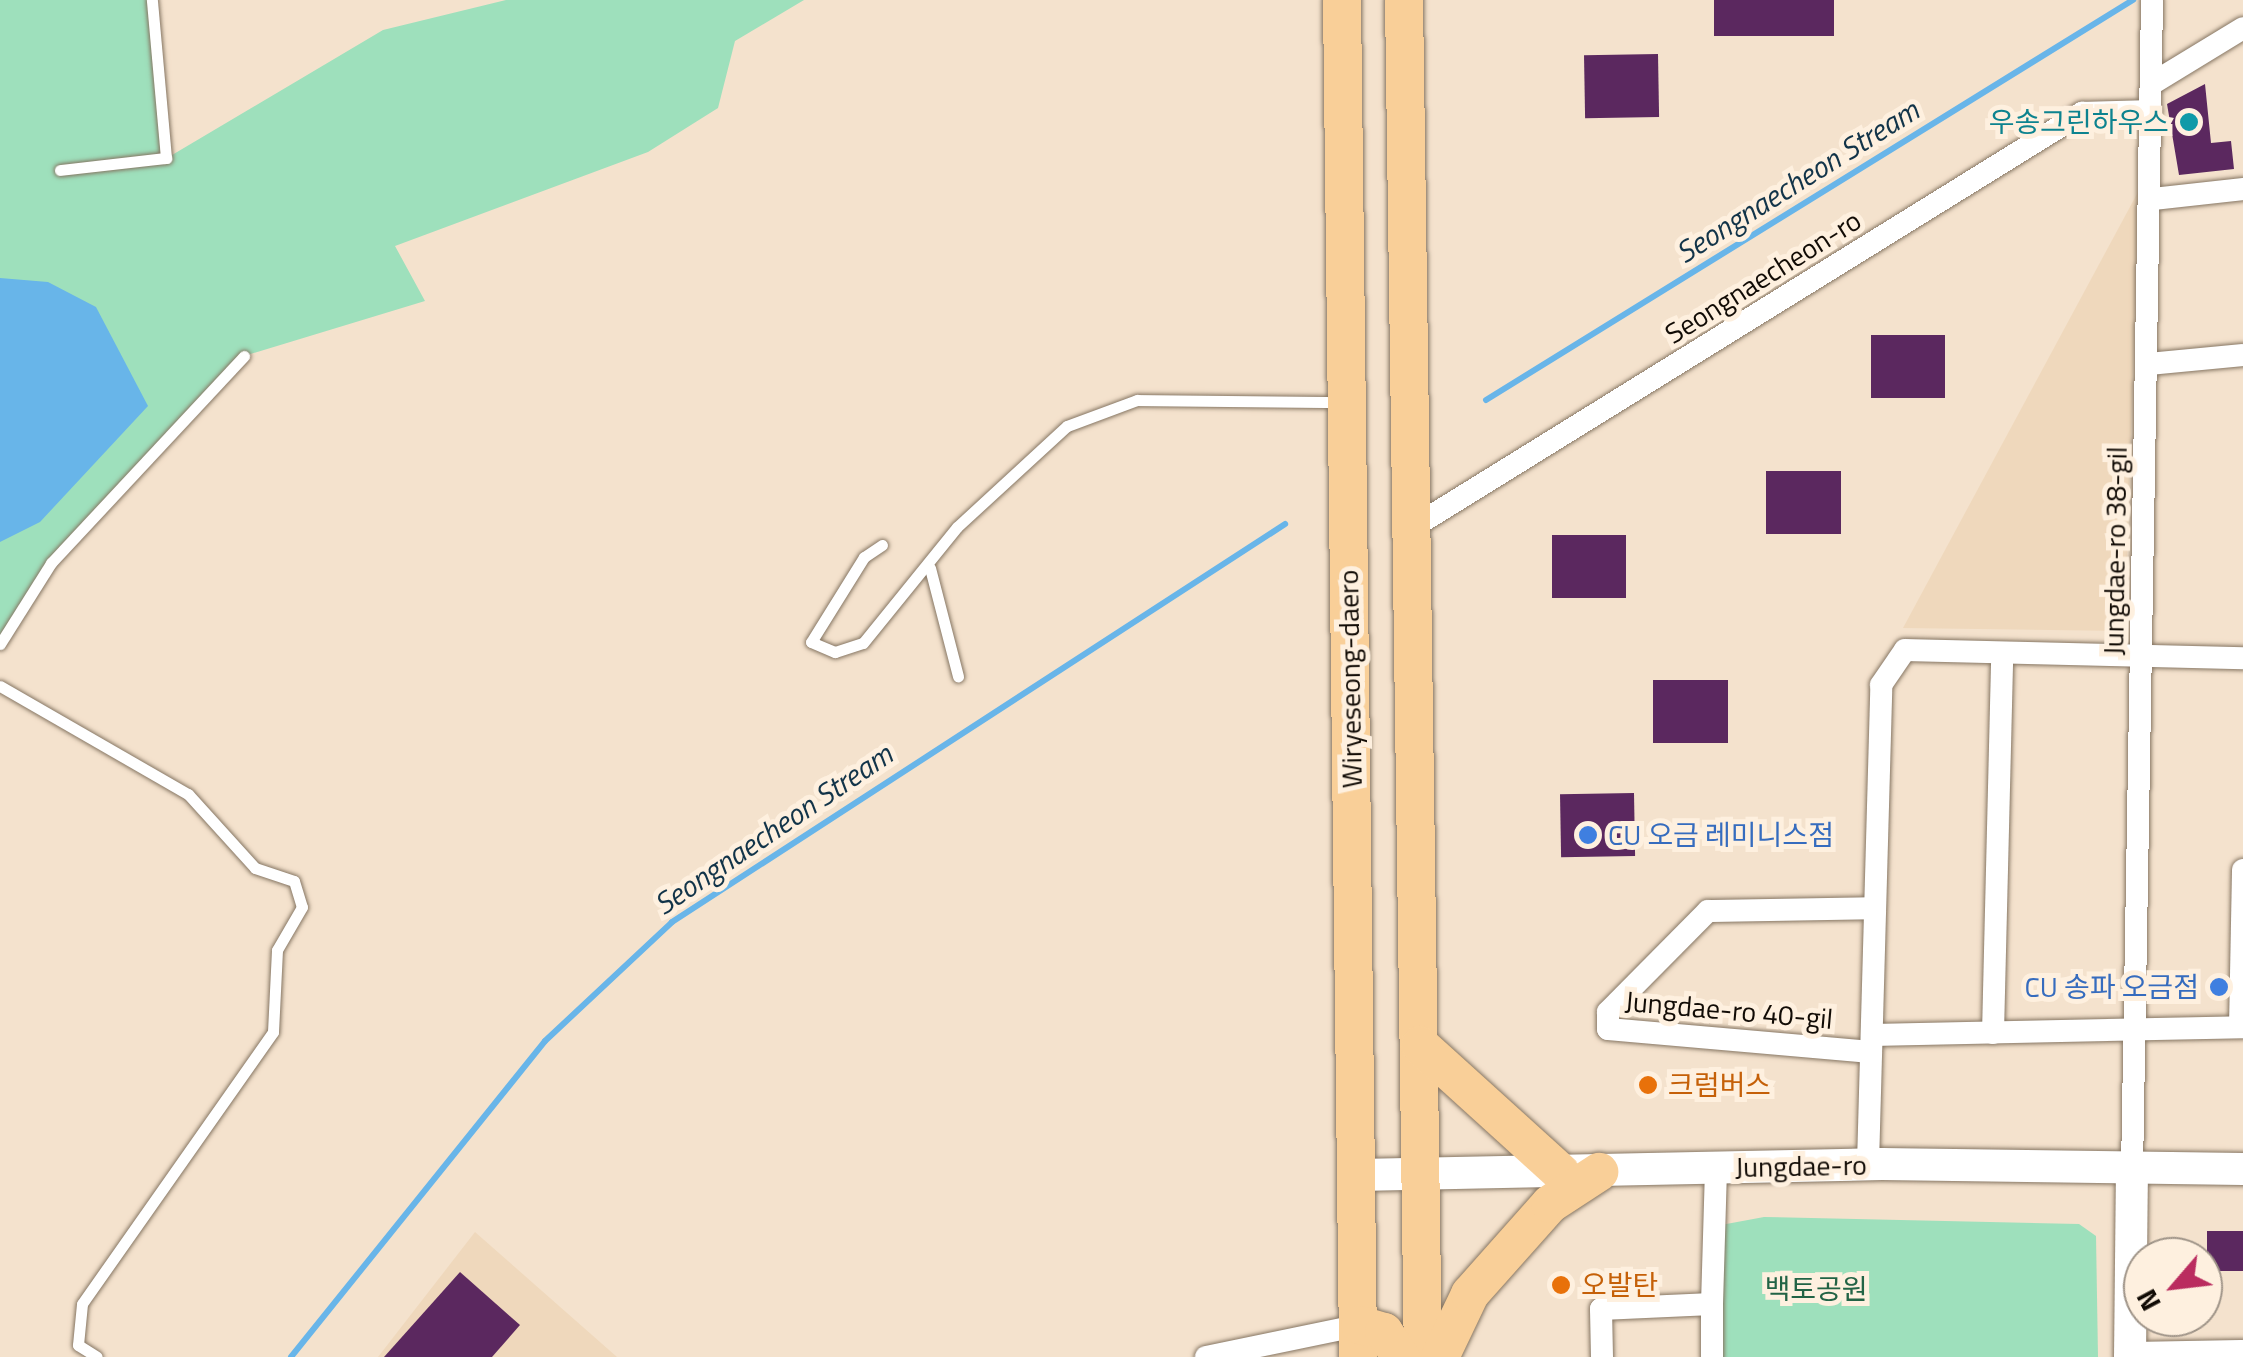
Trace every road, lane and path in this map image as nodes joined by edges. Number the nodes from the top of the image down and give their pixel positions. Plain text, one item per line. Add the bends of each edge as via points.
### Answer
1 (152, 0) edge
2 (1342, 0) edge
3 (1404, 0) edge
4 (2152, 0) edge
5 (2243, 28) edge
6 (2152, 78) junction
7 (2152, 111) junction
8 (60, 170) dead end
9 (2243, 189) edge
10 (2153, 199) junction
11 (2243, 355) edge
12 (244, 356) dead end
13 (2149, 364) junction
14 (1344, 402) junction
15 (1415, 526) junction
16 (882, 545) dead end
17 (930, 568) junction
18 (0, 644) edge
19 (2002, 652) junction
20 (2143, 657) junction
21 (2243, 658) edge
22 (958, 676) dead end
23 (0, 686) edge
24 (2243, 870) edge
25 (1875, 908) junction
26 (2243, 908) edge
27 (2242, 1027) edge
28 (2135, 1030) junction
29 (1994, 1032) junction
30 (1871, 1044) junction
31 (1420, 1045) junction
32 (1868, 1164) junction
33 (1716, 1168) junction
34 (2243, 1168) edge
35 (2132, 1171) junction
36 (1599, 1172) junction
37 (1561, 1173) junction
38 (1419, 1174) junction
39 (1358, 1175) junction
40 (1712, 1304) junction
41 (1359, 1341) edge
42 (2243, 1350) edge
43 (2130, 1355) edge
44 (97, 1357) edge
45 (1206, 1357) edge
46 (1400, 1357) edge
47 (1423, 1357) edge
48 (1440, 1357) edge
49 (1602, 1357) edge
50 (1712, 1357) edge

1 - 8 lane via 166,158
2 - 14 main road, Wiryeseong-daero
3 - 15 main road
4 - 6 street, Jungdae-ro 38-gil
5 - 6 street
6 - 7 street, Jungdae-ro 38-gil
7 - 10 street, Jungdae-ro 38-gil
7 - 15 street, Seongnaecheon-ro via 2082,114
9 - 10 street
10 - 13 street, Jungdae-ro 38-gil
11 - 13 street
12 - 18 lane via 51,563
13 - 20 street, Jungdae-ro 38-gil
14 - 17 lane via 1137,400 1068,426 958,527
14 - 39 main road, Wiryeseong-daero
15 - 31 main road
16 - 17 lane via 864,557 812,642 835,652 862,643
17 - 22 lane
19 - 20 street, Jungdae-ro 40-gil
19 - 25 street, Jungdae-ro 40-gil via 1905,650 1882,686
19 - 29 street
20 - 21 street, Jungdae-ro 40-gil
20 - 28 street, Jungdae-ro 38-gil
23 - 44 lane via 188,794 254,868 294,881 302,907 278,950 273,1032 82,1304 78,1346
24 - 26 street
25 - 30 street, Jungdae-ro 40-gil
25 - 30 street, Jungdae-ro 40-gil via 1708,911 1608,1012 1608,1029
26 - 27 street
27 - 28 street
28 - 29 street
28 - 35 street, Jungdae-ro 38-gil
29 - 30 street
30 - 32 street, Jungdae-ro 40-gil
31 - 37 main road
31 - 38 main road
32 - 33 main road, Jungdae-ro
32 - 35 main road, Jungdae-ro
33 - 36 main road, Jungdae-ro
33 - 40 street
34 - 35 main road, Jungdae-ro
35 - 43 main road
36 - 37 main road, Jungdae-ro
36 - 48 main road via 1550,1204 1470,1294
37 - 38 main road, Jungdae-ro
38 - 39 main road, Jungdae-ro
38 - 47 main road
39 - 41 main road, Wiryeseong-daero
40 - 49 street via 1601,1309
40 - 50 street
41 - 45 street
41 - 46 main road via 1384,1332
42 - 43 street

